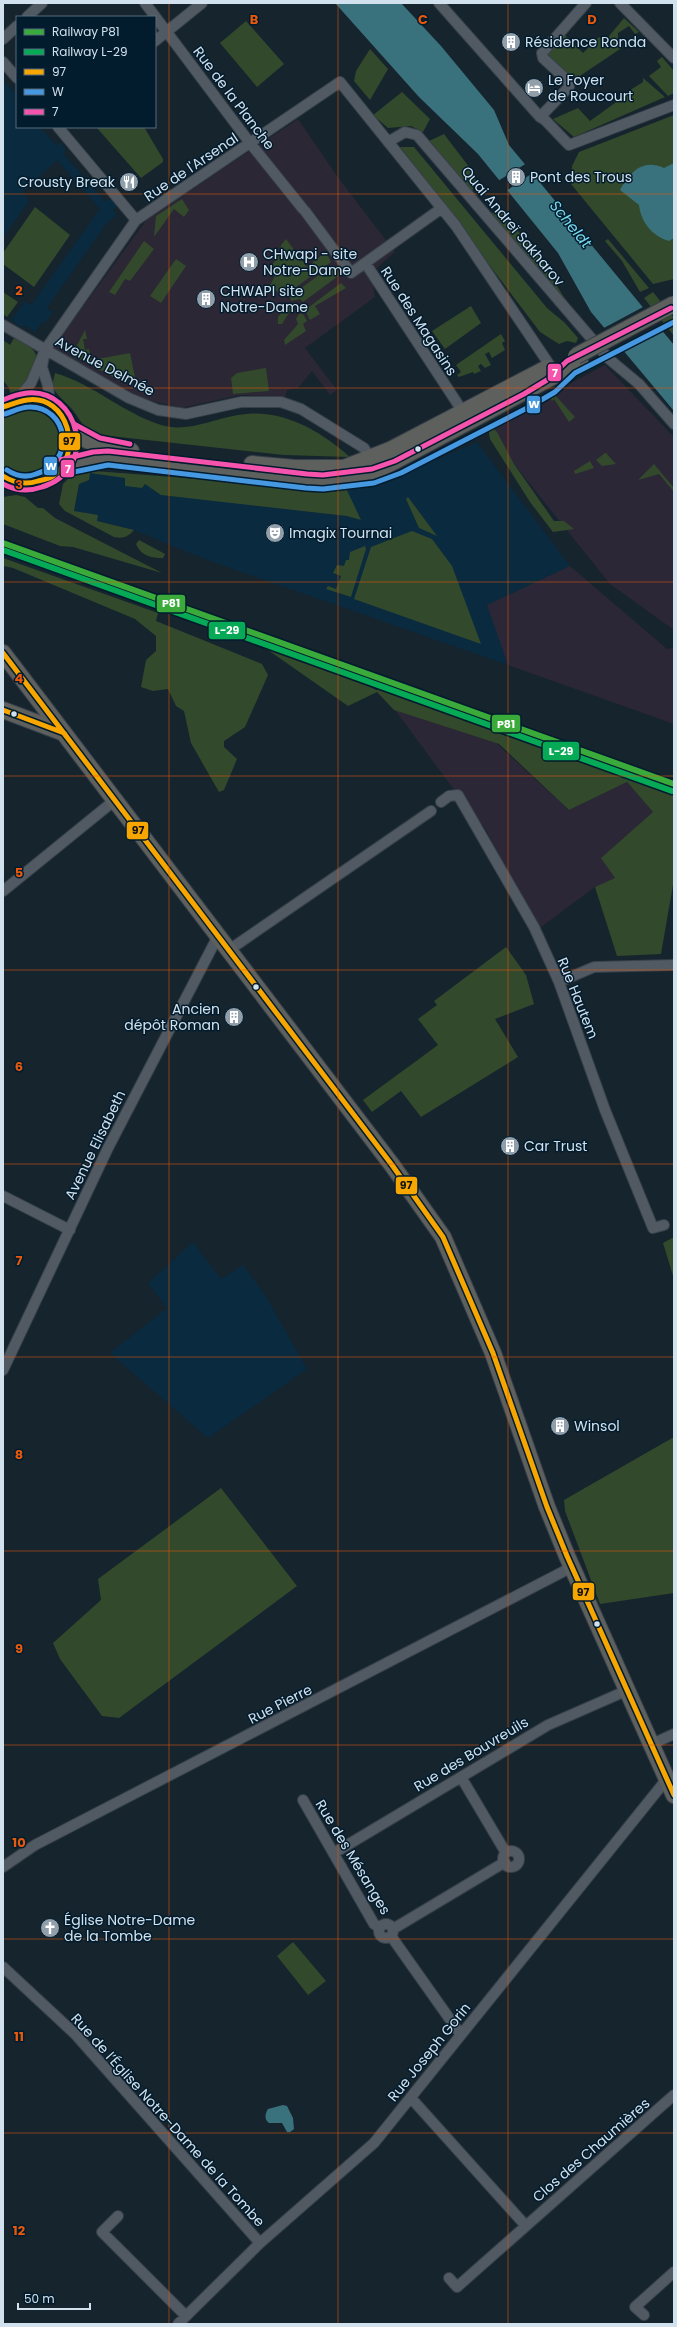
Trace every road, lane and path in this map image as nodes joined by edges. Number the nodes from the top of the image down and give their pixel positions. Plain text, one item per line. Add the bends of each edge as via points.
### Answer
1 (42, 3) edge
2 (145, 3) edge
3 (202, 3) edge
4 (439, 3) edge
5 (586, 3) edge
6 (620, 3) edge
7 (28, 16) edge
8 (155, 16) edge
9 (156, 18) edge
10 (16, 27) edge
11 (167, 32) junction
12 (3, 39) edge
13 (156, 40) edge
14 (674, 58) edge
15 (3, 62) edge
16 (16, 77) edge
17 (674, 105) edge
18 (540, 117) junction
19 (59, 128) edge
20 (388, 142) junction
21 (250, 144) junction
22 (442, 208) junction
23 (136, 220) junction
24 (366, 264) junction
25 (674, 304) edge
26 (674, 314) edge
27 (3, 325) edge
28 (45, 350) junction
29 (578, 359) junction
30 (551, 367) junction
31 (10, 404) edge
32 (50, 404) junction
33 (463, 412) junction
34 (674, 424) edge
35 (70, 429) junction
36 (371, 459) junction
37 (62, 467) junction
38 (6, 481) edge
39 (3, 653) edge
40 (3, 710) edge
41 (64, 733) junction
42 (115, 800) junction
43 (442, 802) dead end
44 (432, 811) dead end
45 (3, 891) edge
46 (218, 936) junction
47 (229, 950) junction
48 (674, 965) edge
49 (559, 982) junction
50 (3, 1196) edge
51 (664, 1225) dead end
52 (70, 1230) junction
53 (3, 1370) edge
54 (572, 1567) junction
55 (628, 1690) junction
56 (674, 1734) edge
57 (652, 1744) junction
58 (461, 1777) junction
59 (666, 1780) junction
60 (674, 1795) edge
61 (303, 1800) dead end
62 (334, 1853) junction
63 (3, 1867) edge
64 (392, 1932) junction
65 (3, 1967) edge
66 (461, 2035) junction
67 (674, 2095) edge
68 (411, 2098) junction
69 (118, 2216) dead end
70 (526, 2226) junction
71 (260, 2243) junction
72 (674, 2272) edge
73 (449, 2278) dead end
74 (644, 2315) dead end
75 (186, 2316) junction
76 (178, 2324) edge

1 - 7 street
2 - 8 street, Rue de la Planche
3 - 11 street
4 - 18 street
5 - 18 street via 542,53 543,58 568,81 569,86
6 - 14 street
9 - 11 street, Rue de la Planche
10 - 12 street
11 - 13 street
11 - 21 street, Rue de la Planche
15 - 16 street
17 - 18 street via 569,145
19 - 23 street
20 - 21 street, Rue de l'Arsenal via 340,82
20 - 22 street
20 - 34 street, Quai Andreï Sakharov via 405,132 417,135 609,359 639,384
21 - 23 street, Rue de l'Arsenal
21 - 24 street, Rue de la Planche via 351,273
22 - 24 street, Rue des Magasins
22 - 30 street
23 - 28 street
24 - 33 street, Rue des Magasins
25 - 29 main road, bridge
26 - 29 main road
27 - 28 street, Avenue Delmée
28 - 31 street via 31,383
28 - 32 street via 42,367
28 - 36 street, Avenue Delmée via 129,398 167,413 186,414 253,401 290,405 364,448
29 - 30 main road
29 - 37 main road via 378,470 342,480 306,481 108,458 94,458
30 - 33 main road
31 - 32 main road via 28,398
32 - 35 main road via 59,411
33 - 36 main road
35 - 36 main road via 78,437 88,441 126,451 295,468 344,468
35 - 37 main road via 70,448
37 - 38 main road via 49,479 38,483
39 - 41 main road
40 - 41 main road
41 - 42 main road
42 - 45 street
42 - 46 main road
43 - 49 street, Rue Hautem via 449,796 458,795 530,921
44 - 47 street
46 - 47 main road
46 - 52 street, Avenue Elisabeth via 108,1148
47 - 54 main road via 392,1165 443,1237 493,1353 547,1507
48 - 49 street via 594,967
49 - 51 street, Rue Hautem via 605,1110 653,1228
50 - 52 street
52 - 53 street, Avenue Elisabeth
54 - 55 main road
54 - 63 street, Rue Pierre via 35,1845
55 - 57 main road
55 - 58 street, Rue des Bouvreuils via 548,1725
56 - 57 street
57 - 59 main road
58 - 62 street, Rue des Bouvreuils
58 - 64 street via 505,1858
59 - 60 main road
59 - 66 street, Rue Joseph Gorin
61 - 62 street, Rue des Mésanges
62 - 64 street, Rue des Mésanges via 374,1924 380,1928 387,1924
64 - 66 street
65 - 71 street, Rue de l’Église Notre-Dame de la Tombe via 75,2034
66 - 68 street, Rue Joseph Gorin
67 - 70 street, Clos des Chaumières
68 - 70 street
68 - 71 street, Rue Joseph Gorin via 374,2143
69 - 75 street via 102,2232
70 - 73 street, Clos des Chaumières via 457,2287
71 - 75 street, Rue Joseph Gorin
72 - 74 street via 635,2307
75 - 76 street, Rue Joseph Gorin

